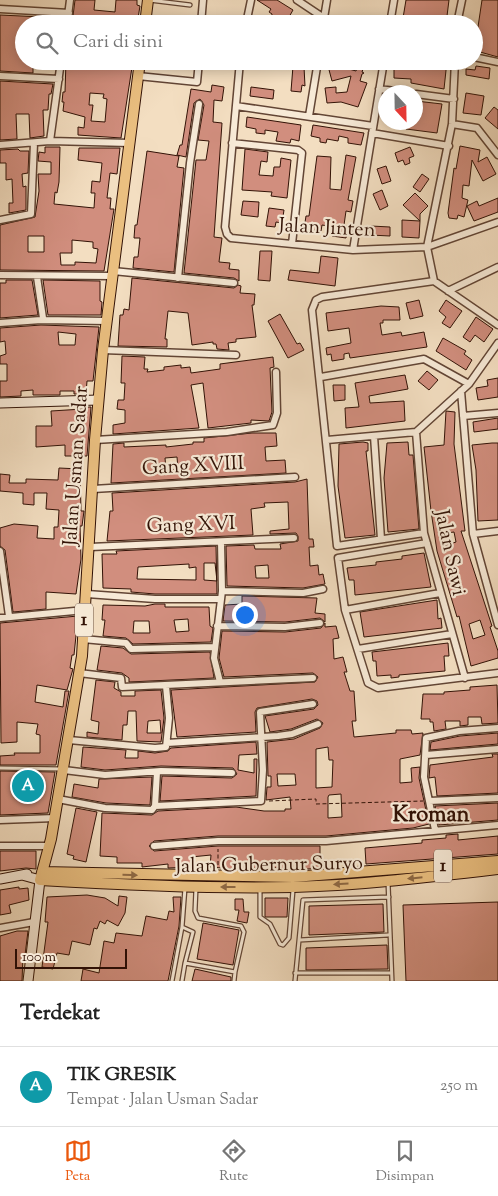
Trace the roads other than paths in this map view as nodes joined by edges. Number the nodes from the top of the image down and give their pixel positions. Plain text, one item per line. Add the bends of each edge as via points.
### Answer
1 (70, 0) edge
2 (148, 0) edge
3 (203, 0) edge
4 (251, 0) edge
5 (297, 0) edge
6 (327, 0) edge
7 (394, 0) edge
8 (462, 0) edge
9 (190, 5) dead end
10 (0, 9) edge
11 (68, 13) joint
12 (146, 15) edge
13 (202, 15) edge
14 (248, 15) edge
15 (316, 15) edge
16 (325, 15) edge
17 (392, 15) edge
18 (459, 15) edge
19 (483, 59) edge
20 (498, 62) edge
21 (60, 70) edge
22 (139, 70) edge
23 (198, 70) edge
24 (239, 70) edge
25 (317, 70) edge
26 (382, 70) edge
27 (454, 70) edge
28 (0, 76) edge
29 (138, 76) junction
30 (59, 79) junction
31 (380, 85) edge
32 (423, 95) edge
33 (378, 96) edge
34 (454, 100) junction
35 (199, 104) dead end
36 (236, 106) junction
37 (309, 116) junction
38 (452, 124) junction
39 (373, 130) junction
40 (50, 141) junction
41 (34, 143) junction
42 (130, 143) junction
43 (232, 143) junction
44 (0, 145) edge
45 (449, 146) junction
46 (498, 155) edge
47 (0, 220) edge
48 (498, 222) edge
49 (292, 244) junction
50 (427, 247) junction
51 (353, 250) junction
52 (498, 267) edge
53 (113, 274) junction
54 (0, 276) edge
55 (37, 277) junction
56 (178, 278) junction
57 (434, 281) junction
58 (234, 283) dead end
59 (448, 291) junction
60 (41, 320) junction
61 (107, 321) junction
62 (0, 323) edge
63 (498, 325) edge
64 (498, 343) edge
65 (103, 350) junction
66 (236, 355) dead end
67 (276, 372) dead end
68 (320, 377) junction
69 (469, 384) junction
70 (460, 392) junction
71 (98, 400) junction
72 (0, 403) edge
73 (498, 413) edge
74 (463, 416) junction
75 (416, 432) junction
76 (374, 436) junction
77 (95, 440) junction
78 (327, 440) junction
79 (295, 477) dead end
80 (92, 489) junction
81 (498, 531) edge
82 (424, 532) junction
83 (473, 534) junction
84 (294, 538) dead end
85 (380, 539) junction
86 (221, 542) junction
87 (427, 543) junction
88 (90, 547) junction
89 (0, 551) edge
90 (1, 570) edge
91 (322, 589) dead end
92 (222, 591) junction
93 (440, 593) junction
94 (87, 594) junction
95 (221, 599) junction
96 (85, 610) junction
97 (345, 610) junction
98 (9, 616) junction
99 (0, 618) edge
100 (320, 623) dead end
101 (498, 625) edge
102 (217, 626) junction
103 (452, 634) junction
104 (83, 639) junction
105 (215, 647) junction
106 (358, 649) junction
107 (79, 673) junction
108 (498, 673) edge
109 (313, 678) dead end
110 (465, 678) junction
111 (220, 682) junction
112 (166, 686) junction
113 (313, 704) dead end
114 (318, 724) dead end
115 (498, 728) edge
116 (261, 736) junction
117 (69, 740) junction
118 (167, 743) junction
119 (498, 749) edge
120 (426, 755) junction
121 (0, 768) edge
122 (64, 770) junction
123 (157, 772) junction
124 (232, 774) dead end
125 (498, 798) edge
126 (58, 800) junction
127 (429, 801) junction
128 (156, 806) junction
129 (55, 818) junction
130 (0, 820) edge
131 (498, 825) edge
132 (435, 830) junction
133 (0, 846) edge
134 (49, 846) junction
135 (154, 846) dead end
136 (498, 861) edge
137 (387, 870) junction
138 (498, 870) edge
139 (41, 876) junction
140 (197, 876) junction
141 (0, 879) edge
142 (388, 881) junction
143 (261, 882) junction
144 (185, 886) junction
145 (196, 887) junction
146 (294, 887) junction
147 (389, 897) junction
148 (34, 922) junction
149 (182, 927) junction
150 (0, 928) edge
151 (388, 935) junction
152 (300, 940) junction
153 (185, 963) junction
154 (235, 972) junction
155 (295, 973) junction
156 (391, 973) junction
157 (28, 981) edge
158 (172, 981) edge
159 (182, 981) edge
160 (234, 981) edge
161 (295, 981) edge
162 (392, 981) edge

1 - 11 street
2 - 9 lane
2 - 12 highway
3 - 13 street
4 - 14 street
5 - 15 street
6 - 16 street
7 - 17 street
8 - 18 street
10 - 11 street
19 - 20 street
21 - 30 street
22 - 29 highway, Jalan Usman Sadar / 1
23 - 29 street via 197,82
24 - 36 street
25 - 37 street
26 - 31 street
27 - 34 street
28 - 30 street
29 - 42 highway, Jalan Usman Sadar / 1
30 - 40 street
32 - 34 street
33 - 39 street
34 - 38 street
35 - 56 street
36 - 37 street
36 - 43 street
37 - 39 street
38 - 45 street
38 - 46 street via 477,128
39 - 45 street
39 - 51 street
40 - 41 street
40 - 42 street
41 - 44 street
41 - 47 street via 31,214
42 - 53 highway, Jalan Usman Sadar / 1
43 - 49 street, Jalan Jinten via 227,234 233,239
43 - 49 street via 302,153
45 - 50 street
48 - 50 street, Jalan Jinten
49 - 51 street, Jalan Jinten
50 - 51 street, Jalan Jinten
50 - 57 street
52 - 59 street
53 - 55 street
53 - 56 street
53 - 61 highway, Jalan Usman Sadar / 1
54 - 55 street
55 - 60 street
56 - 58 street
57 - 59 street
57 - 68 street via 316,300 312,310
59 - 63 street
60 - 61 street
60 - 62 street
61 - 65 highway, Jalan Usman Sadar / 1
64 - 69 street
65 - 66 street
65 - 71 highway, Jalan Usman Sadar / 1
67 - 77 street via 277,413 274,425 227,432
68 - 69 street via 421,359
68 - 78 street
69 - 70 street
70 - 74 street
70 - 75 street
71 - 72 main road
71 - 77 highway, Jalan Usman Sadar / 1
73 - 74 street
74 - 83 street
75 - 76 street
75 - 82 street, Jalan Sawi
76 - 78 street
76 - 85 street
77 - 80 highway, Jalan Usman Sadar / 1
78 - 85 street via 337,546
79 - 80 street, Gang XVIII
80 - 88 highway, Jalan Usman Sadar / 1
81 - 83 street
82 - 85 street
82 - 87 street, Jalan Sawi
83 - 101 street
84 - 86 street, Gang XVI
86 - 88 street, Gang XVI
86 - 92 street
87 - 93 street, Jalan Sawi
87 - 97 street via 338,558
88 - 94 highway, Jalan Usman Sadar / 1
89 - 90 street
90 - 98 street
91 - 92 street via 303,593
92 - 95 street
93 - 97 street
93 - 103 street, Jalan Sawi
94 - 95 street
94 - 96 highway, Jalan Usman Sadar / 1
95 - 102 street
96 - 98 street
96 - 104 highway, Jalan Usman Sadar / 1
97 - 106 street
98 - 99 street
100 - 102 street via 285,627
102 - 105 street
103 - 106 street
103 - 110 street, Jalan Sawi
104 - 105 street via 126,643 130,650
104 - 107 highway, Jalan Usman Sadar / 1
105 - 111 street via 214,658
106 - 110 street via 368,683 378,688
107 - 112 street via 121,678 122,687
107 - 117 highway, Jalan Usman Sadar / 1
108 - 110 street
109 - 111 street
111 - 112 street
112 - 118 street
113 - 116 street via 260,712
114 - 116 street via 292,734
115 - 120 street via 428,737
116 - 118 street
116 - 128 street via 261,801
117 - 118 street via 155,748 166,747
117 - 122 highway, Jalan Usman Sadar / 1
119 - 120 street
120 - 127 street via 424,777
121 - 122 lane
122 - 123 street via 105,776
122 - 126 highway, Jalan Usman Sadar / 1
123 - 124 street
123 - 128 street
125 - 127 street
126 - 128 street via 105,808 152,810
126 - 129 highway, Jalan Usman Sadar / 1
127 - 132 street
129 - 130 street
129 - 134 highway, Jalan Usman Sadar / 1
131 - 132 street
132 - 135 street via 326,841 218,841
133 - 134 street
134 - 139 highway, Jalan Usman Sadar / 1
136 - 137 highway, Jalan Gubernur Suryo / 1
137 - 142 lane
137 - 143 highway, Jalan Gubernur Suryo / 1
138 -> 142 highway, Jalan Gubernur Suryo / 1
139 -> 140 highway, Jalan Gubernur Suryo / 1
139 - 141 main road
139 - 144 highway, Jalan Gubernur Suryo / 1
139 - 148 main road
140 - 143 highway, Jalan Gubernur Suryo / 1
140 - 145 lane
142 -> 146 highway, Jalan Gubernur Suryo / 1
142 - 147 lane
143 -> 145 highway, Jalan Gubernur Suryo / 1
143 - 146 highway, Jalan Gubernur Suryo / 1
143 - 146 lane via 260,917 270,924 280,944 284,945 288,938
144 - 145 highway, Jalan Gubernur Suryo / 1
144 - 149 lane
145 - 154 lane via 194,912 198,918 243,929
147 - 151 lane
147 - 152 lane via 303,900
148 - 150 street
148 - 157 main road
149 - 153 lane via 193,932
149 - 158 lane
151 - 152 lane
151 - 156 lane
152 - 155 lane
153 - 154 lane
153 - 159 lane
154 - 160 lane
155 - 156 lane
155 - 161 lane
156 - 162 lane

